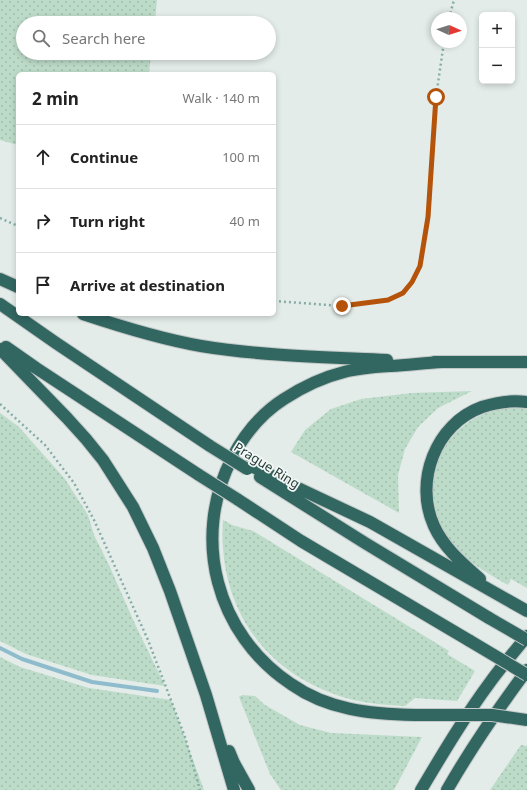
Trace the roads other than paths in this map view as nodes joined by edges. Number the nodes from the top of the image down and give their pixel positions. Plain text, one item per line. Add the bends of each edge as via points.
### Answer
1 (0, 279) edge
2 (16, 286) edge
3 (0, 304) edge
4 (16, 315) edge
5 (17, 316) edge
6 (89, 316) edge
7 (0, 342) edge
8 (0, 349) edge
9 (442, 362) junction
10 (527, 362) edge
11 (527, 402) edge
12 (248, 467) junction
13 (504, 598) junction
14 (527, 611) edge
15 (527, 636) edge
16 (527, 640) edge
17 (527, 670) edge
18 (527, 675) edge
19 (206, 695) junction
20 (527, 720) edge
21 (234, 790) edge
22 (249, 790) edge
23 (422, 790) edge
24 (447, 790) edge

1 - 2 highway
3 - 4 highway, Prague Ring, bridge
5 - 12 highway, Prague Ring, bridge via 210,446
6 - 9 highway via 176,341 224,349
7 - 18 highway, bridge via 301,541
8 - 19 highway via 72,423 103,460 123,490 153,548
9 - 10 highway
9 - 20 highway, bridge via 371,367 345,372 297,391 267,411 245,436 220,484 212,537 220,589 233,621 264,663 291,684 319,700 372,713 492,715
11 - 13 highway via 497,403 481,407 464,417 450,428 440,442 426,480 429,512 443,541 460,561
12 - 13 highway via 370,522
12 - 16 highway, Prague Ring, bridge via 365,543
13 - 14 highway
15 - 23 highway via 491,680
17 - 24 highway via 478,739
19 - 21 highway
19 - 22 highway via 234,763

